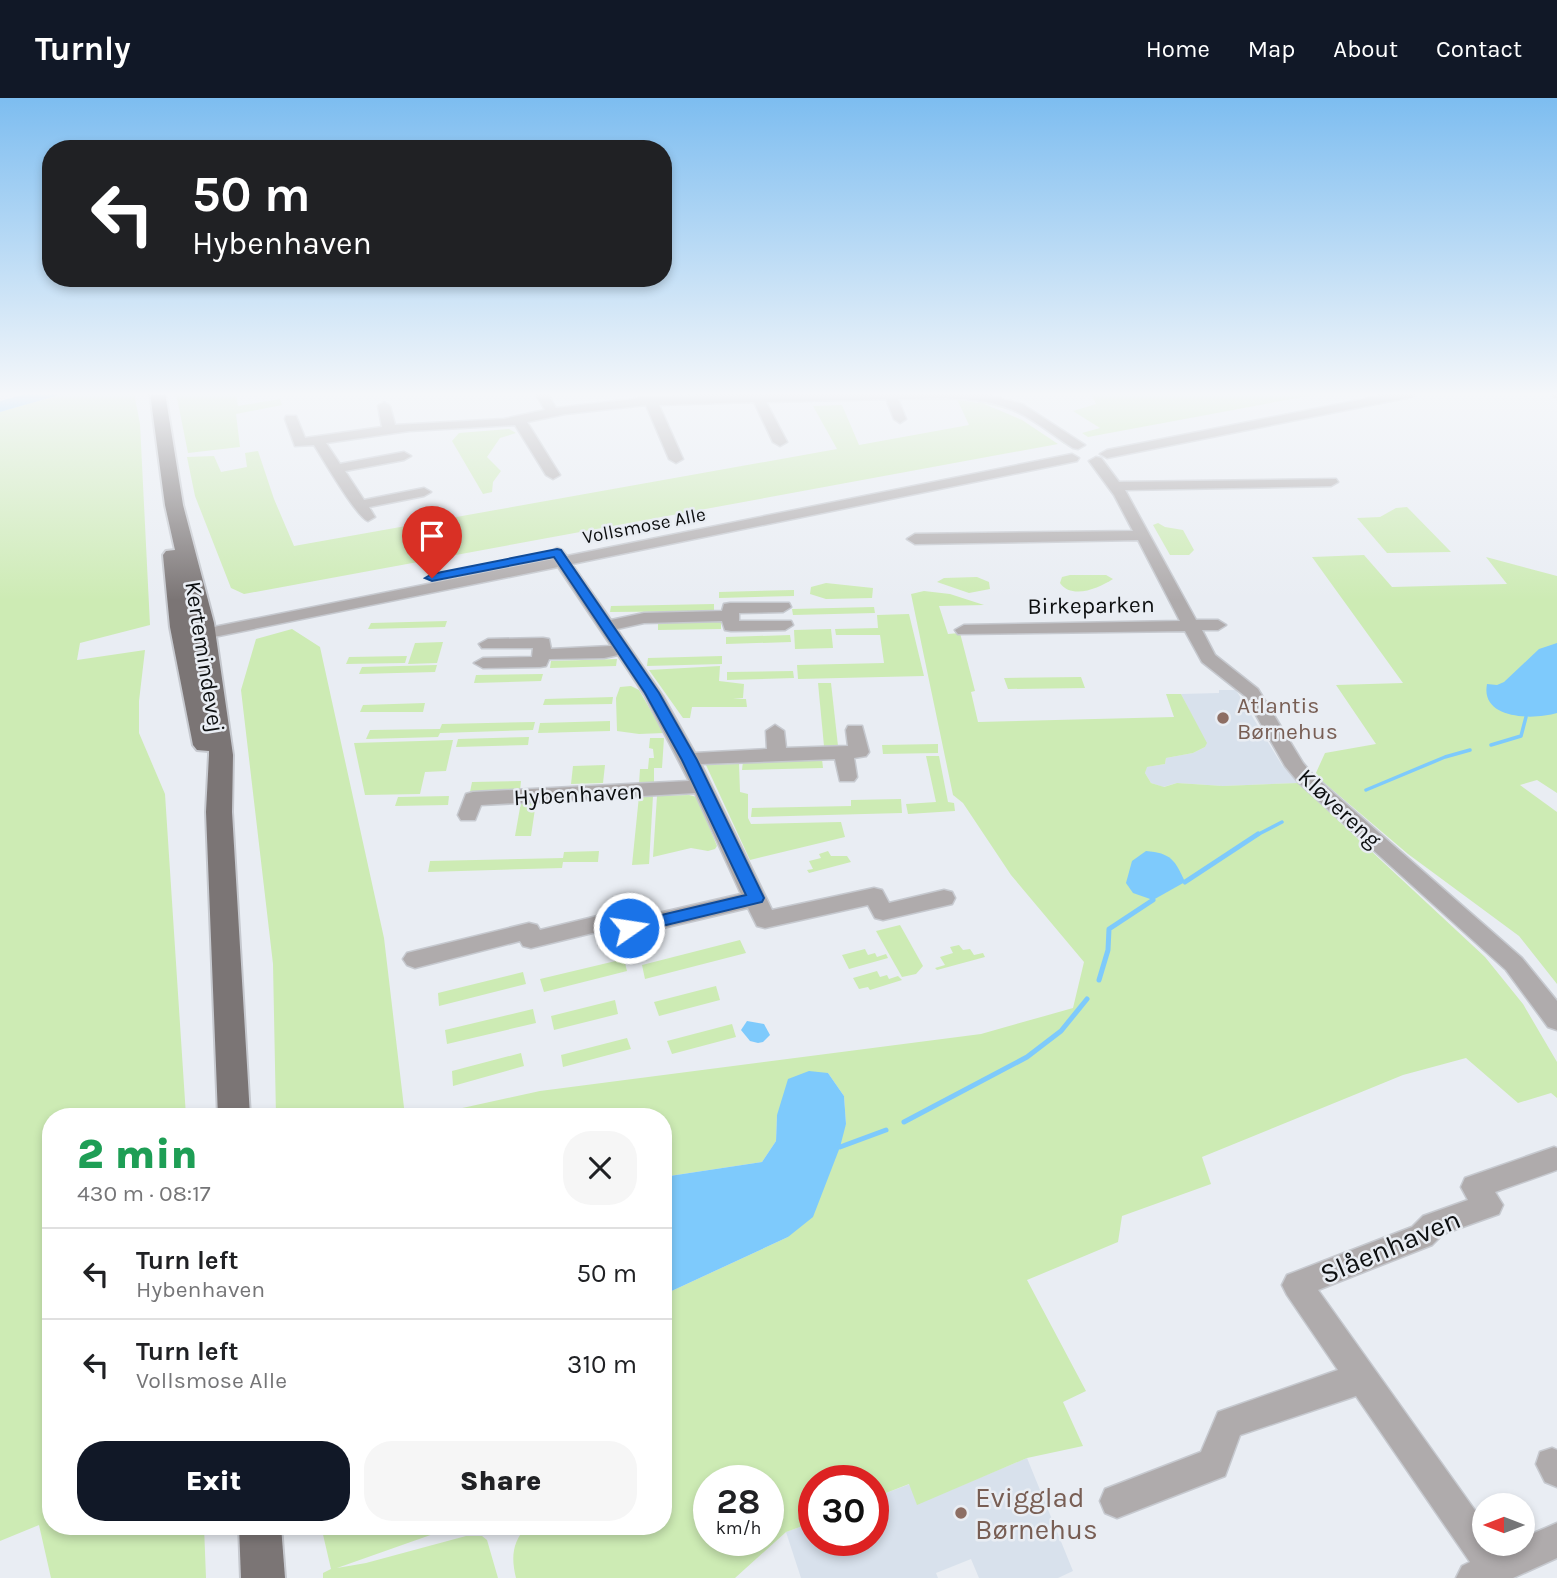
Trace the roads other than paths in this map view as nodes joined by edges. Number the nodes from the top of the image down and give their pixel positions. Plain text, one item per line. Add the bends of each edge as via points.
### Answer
1 (167, 462) edge
2 (331, 462) edge
3 (372, 462) edge
4 (543, 462) edge
5 (1024, 462) edge
6 (1102, 462) edge
7 (335, 469) junction
8 (551, 475) dead end
9 (1331, 482) dead end
10 (1114, 486) junction
11 (424, 492) dead end
12 (1143, 536) junction
13 (915, 540) dead end
14 (560, 558) junction
15 (783, 607) dead end
16 (730, 617) junction
17 (785, 625) dead end
18 (1190, 625) junction
19 (1218, 625) dead end
20 (606, 626) junction
21 (964, 630) dead end
22 (193, 631) junction
23 (488, 644) dead end
24 (622, 649) junction
25 (541, 654) junction
26 (483, 663) dead end
27 (855, 730) dead end
28 (775, 731) dead end
29 (844, 753) junction
30 (776, 754) junction
31 (689, 760) junction
32 (847, 777) dead end
33 (701, 785) junction
34 (468, 816) dead end
35 (756, 898) junction
36 (944, 898) dead end
37 (415, 960) dead end
38 (1557, 1020) edge
39 (234, 1108) edge
40 (1554, 1159) dead end
41 (1362, 1378) junction
42 (1117, 1501) dead end
43 (261, 1535) edge
44 (1557, 1540) edge
45 (1485, 1573) edge
46 (264, 1578) edge

1 - 22 main road, Kertemindevej
2 - 7 street
3 - 7 street
4 - 8 street
5 - 14 street, Vollsmose Alle
6 - 10 street, Kløvereng
7 - 11 street via 363,511
9 - 10 street
10 - 12 street, Kløvereng
12 - 13 street
12 - 18 street, Kløvereng
14 - 20 street
14 - 22 street, Vollsmose Alle
15 - 16 street via 730,608
16 - 17 street via 731,626
16 - 20 street via 644,618
18 - 19 street, Birkeparken
18 - 21 street, Birkeparken
18 - 38 street, Kløvereng via 1213,664 1257,699 1306,779 1514,964
20 - 24 street
22 - 39 main road, Kertemindevej via 221,755 219,812
23 - 25 street via 543,643
24 - 25 street
24 - 31 street
25 - 26 street via 540,662
27 - 29 street via 859,752
28 - 30 street
29 - 30 street
29 - 32 street
30 - 31 street
31 - 33 street
33 - 34 street, Hybenhaven via 473,799
33 - 35 street
35 - 36 street via 765,920 874,895 883,912
35 - 37 street via 629,928 626,917 531,940 529,931
40 - 41 street, Slåenhaven via 1475,1187 1489,1205 1433,1224 1422,1236 1297,1285
41 - 42 street via 1229,1423 1213,1464
41 - 45 street, Slåenhaven
43 - 46 main road
44 - 45 street, Slåenhaven

